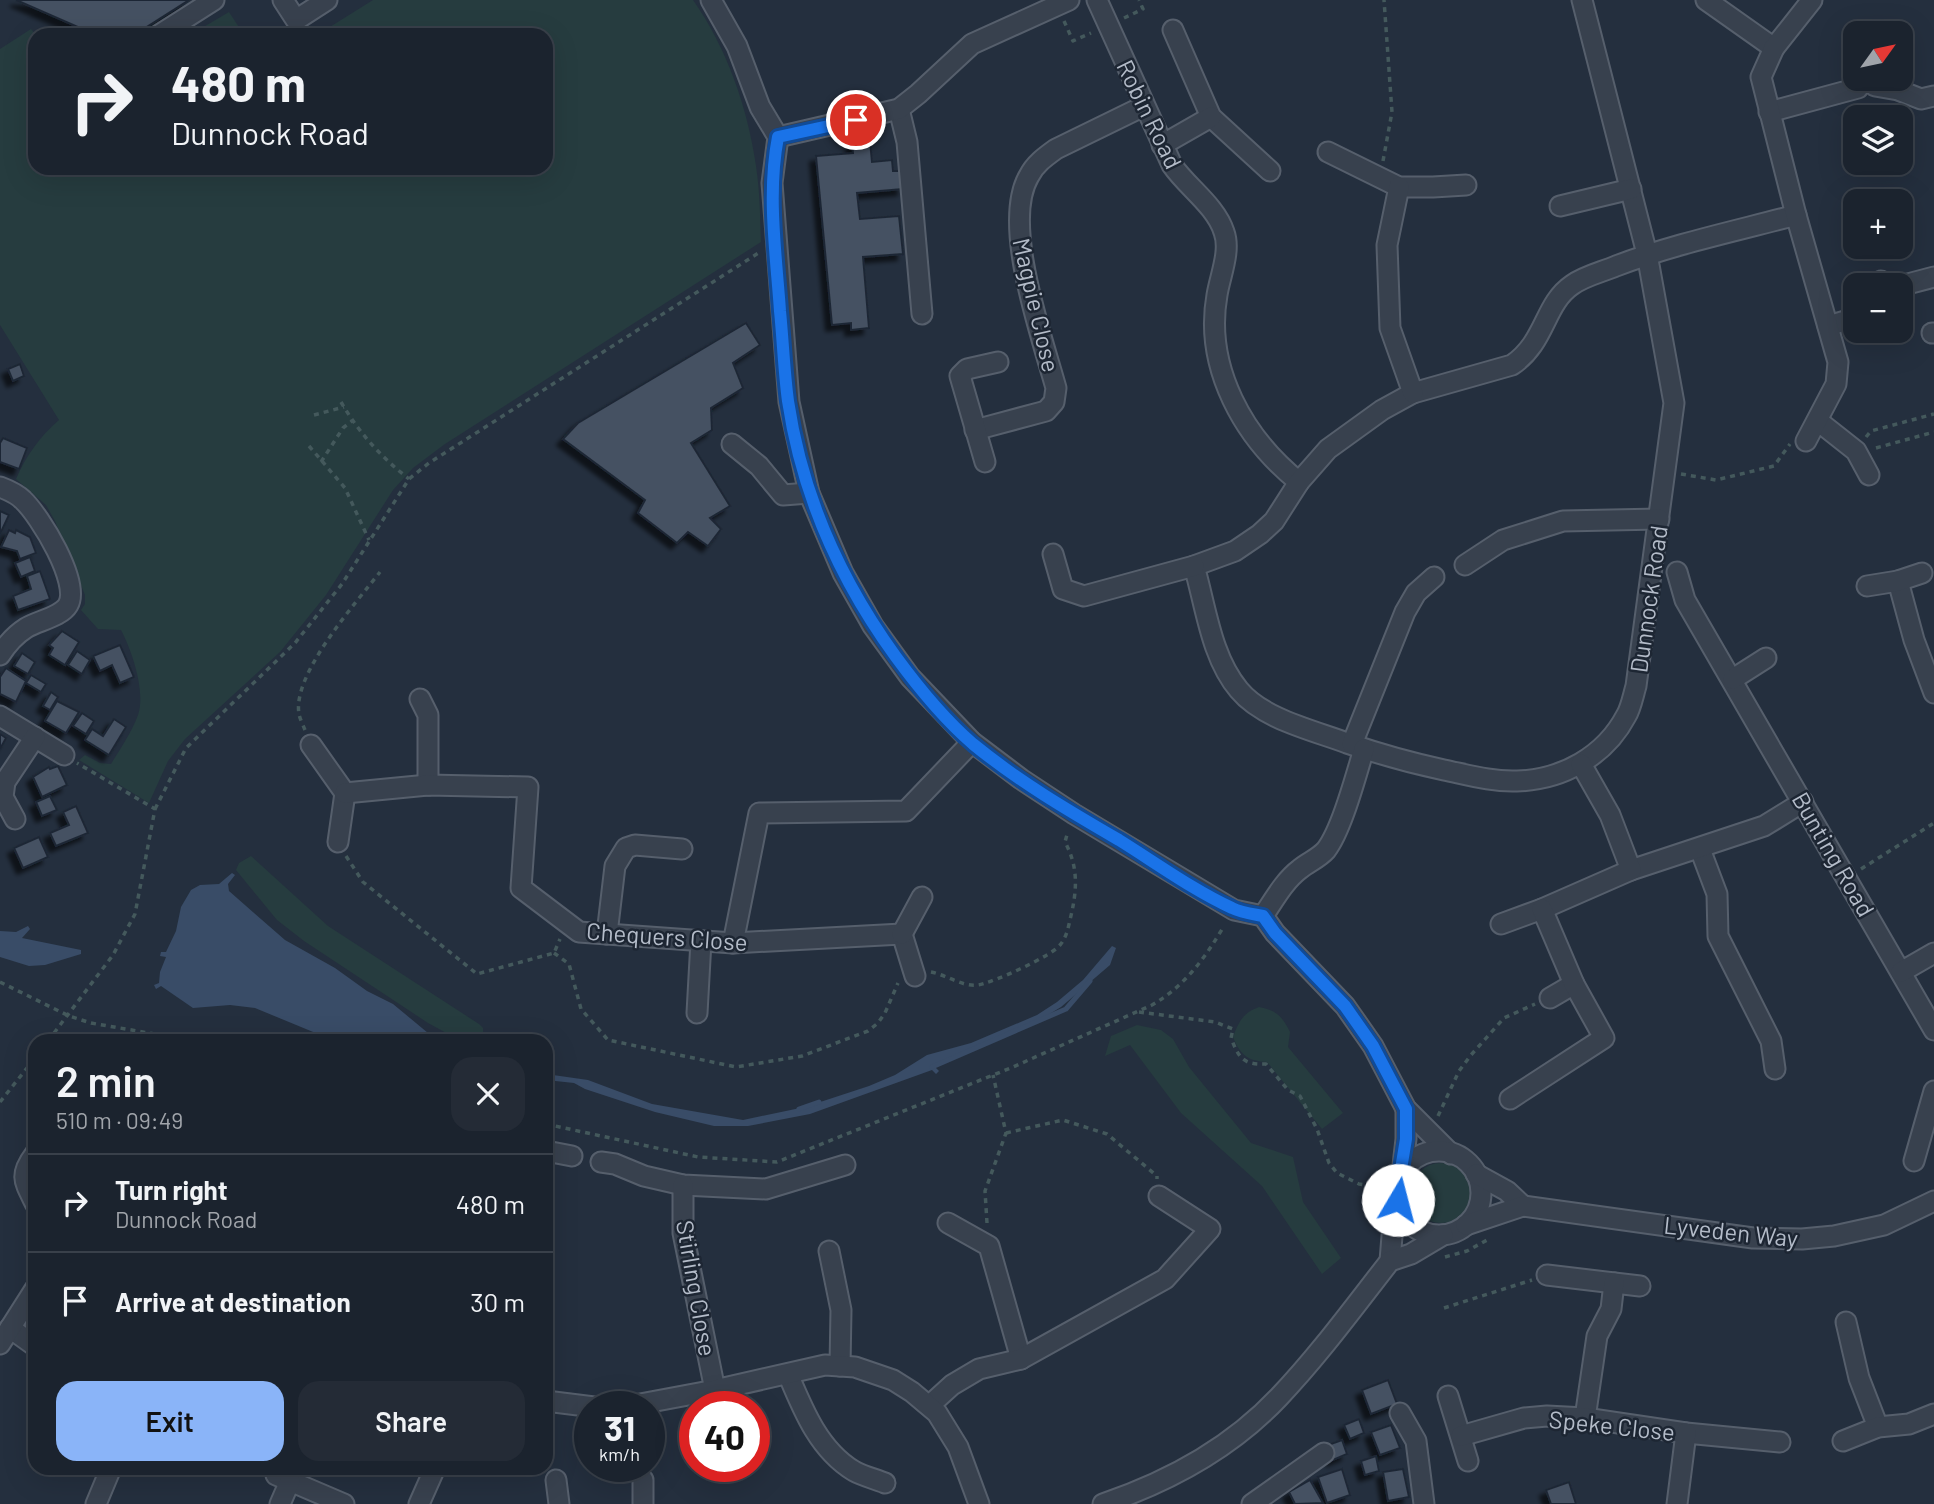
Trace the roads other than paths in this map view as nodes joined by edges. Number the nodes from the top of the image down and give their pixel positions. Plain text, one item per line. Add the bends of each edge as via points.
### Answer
1 (214, 0) edge
2 (283, 0) edge
3 (327, 0) edge
4 (711, 0) edge
5 (1069, 0) edge
6 (1097, 0) edge
7 (1582, 0) edge
8 (1706, 0) edge
9 (1812, 0) edge
10 (170, 28) edge
11 (1174, 30) dead end
12 (1774, 48) junction
13 (1934, 96) edge
14 (1144, 106) junction
15 (899, 109) junction
16 (1769, 112) junction
17 (1211, 117) junction
18 (778, 137) junction
19 (1162, 145) junction
20 (1328, 152) dead end
21 (1270, 171) dead end
22 (1466, 185) dead end
23 (1399, 187) junction
24 (1630, 189) junction
25 (1560, 206) dead end
26 (1796, 215) junction
27 (1647, 254) junction
28 (1934, 277) edge
29 (1913, 280) edge
30 (922, 314) dead end
31 (1843, 322) edge
32 (1828, 326) junction
33 (998, 362) dead end
34 (1412, 393) junction
35 (1818, 421) junction
36 (975, 430) junction
37 (1805, 440) road end
38 (732, 444) dead end
39 (985, 462) dead end
40 (1868, 462) road end
41 (1299, 482) junction
42 (0, 487) edge
43 (809, 493) junction
44 (1659, 519) junction
45 (1053, 554) dead end
46 (1465, 565) dead end
47 (1194, 566) junction
48 (1677, 572) dead end
49 (1922, 573) dead end
50 (1434, 577) dead end
51 (1898, 581) junction
52 (1867, 586) dead end
53 (0, 655) edge
54 (1766, 658) dead end
55 (1733, 679) junction
56 (1934, 693) edge
57 (420, 698) dead end
58 (0, 716) edge
59 (35, 737) junction
60 (972, 743) junction
61 (311, 745) road end
62 (1358, 747) junction
63 (64, 755) road end
64 (1581, 764) junction
65 (428, 785) junction
66 (345, 793) junction
67 (1803, 802) junction
68 (15, 819) dead end
69 (338, 842) road end
70 (682, 849) dead end
71 (1700, 849) junction
72 (1631, 870) junction
73 (922, 897) dead end
74 (1542, 909) junction
75 (1263, 916) junction
76 (1500, 924) dead end
77 (607, 934) junction
78 (902, 934) junction
79 (701, 941) junction
80 (733, 943) junction
81 (1934, 953) edge
82 (1901, 972) junction
83 (915, 976) road end
84 (1574, 984) junction
85 (1550, 998) road end
86 (697, 1013) dead end
87 (1934, 1030) edge
88 (1775, 1069) dead end
89 (1934, 1091) edge
90 (1510, 1099) dead end
91 (1406, 1109) junction
92 (553, 1152) edge
93 (1451, 1154) junction
94 (572, 1156) dead end
95 (1914, 1161) dead end
96 (601, 1162) dead end
97 (845, 1165) dead end
98 (28, 1168) edge
99 (1476, 1174) junction
100 (1402, 1175) junction
101 (683, 1185) junction
102 (28, 1190) edge
103 (1159, 1196) road end
104 (1934, 1201) edge
105 (1399, 1206) junction
106 (1523, 1206) junction
107 (948, 1223) dead end
108 (1466, 1225) junction
109 (1443, 1235) junction
110 (829, 1251) dead end
111 (1390, 1261) junction
112 (1547, 1275) road end
113 (1614, 1283) junction
114 (1640, 1286) dead end
115 (28, 1300) edge
116 (1846, 1322) dead end
117 (5, 1336) edge
118 (28, 1344) edge
119 (1021, 1359) junction
120 (841, 1366) junction
121 (788, 1374) junction
122 (715, 1390) junction
123 (1448, 1396) dead end
124 (665, 1399) edge
125 (553, 1402) edge
126 (574, 1404) edge
127 (930, 1405) junction
128 (1400, 1413) dead end
129 (1934, 1414) edge
130 (1584, 1418) junction
131 (1878, 1427) junction
132 (1686, 1433) junction
133 (1461, 1436) junction
134 (1843, 1441) dead end
135 (1780, 1442) dead end
136 (1324, 1453) dead end
137 (1468, 1461) dead end
138 (108, 1475) edge
139 (432, 1475) edge
140 (556, 1479) dead end
141 (643, 1482) edge
142 (885, 1483) dead end
143 (96, 1504) edge
144 (280, 1504) edge
145 (344, 1504) edge
146 (419, 1504) edge
147 (559, 1504) edge
148 (643, 1504) edge
149 (979, 1504) edge
150 (1103, 1504) edge
151 (1252, 1504) edge
152 (1423, 1504) edge
153 (1677, 1504) edge

1 - 10 street
2 - 3 street via 296,20
4 - 18 street
5 - 15 street via 972,44
6 - 14 street, Robin Road
7 - 24 street, Dunnock Road
8 - 12 street
9 - 12 street
11 - 17 street
12 - 16 street via 1761,77
13 - 16 street via 1921,99 1898,90 1867,87
14 - 19 street, Robin Road
14 - 36 street, Magpie Close via 1056,149 1028,177 1020,207 1020,247 1056,388 1054,402 1046,411
15 - 18 street
15 - 30 street via 907,142
16 - 26 street
17 - 19 street
17 - 21 street
18 - 43 street via 772,183 789,402
19 - 41 street, Robin Road via 1181,179 1212,211 1224,232 1214,321 1221,364 1236,409 1264,450
20 - 23 street
22 - 23 street
23 - 34 street via 1387,246 1391,328
24 - 25 street
24 - 27 street, Dunnock Road
26 - 27 street
26 - 32 street
27 - 34 street via 1572,285 1559,297 1534,344 1512,365
27 - 44 street, Dunnock Road via 1674,403
28 - 29 street
31 - 32 street
32 - 35 street via 1838,362 1836,384
33 - 36 street via 960,376
34 - 41 street via 1342,437
35 - 37 street
35 - 40 street
36 - 39 street
38 - 43 street via 759,466 783,495
41 - 47 street via 1275,521 1255,539
42 - 53 street via 22,498 42,520 70,595 62,611 15,635
43 - 60 street via 843,573 873,626 910,677
44 - 46 street via 1563,521 1503,540
44 - 64 street, Dunnock Road via 1636,686 1627,715 1606,744
45 - 47 street via 1063,589 1084,596
47 - 62 street, Dunnock Road via 1221,663 1239,690 1260,710
48 - 55 street, Bunting Road via 1685,600
49 - 51 street
50 - 62 street via 1416,593 1405,612
51 - 52 street
51 - 56 street
54 - 55 street
55 - 67 street, Bunting Road
57 - 65 street via 428,715
58 - 59 street
59 - 63 street
59 - 68 street via 5,782 3,797
60 - 75 street via 1074,814 1234,910
60 - 80 street via 906,811 759,813
61 - 66 street
62 - 64 street, Dunnock Road via 1496,780 1552,776
62 - 75 street via 1336,832 1327,849 1299,869
64 - 72 street via 1610,815
65 - 66 street, Chequers Close
65 - 77 street, Chequers Close via 528,787 521,888 579,932
66 - 69 street
67 - 71 street via 1764,826
67 - 82 street, Bunting Road
70 - 77 street via 626,848 614,866
71 - 72 street
71 - 88 street via 1717,894 1718,936 1771,1041
72 - 74 street
73 - 78 street
74 - 76 street
74 - 84 street
75 - 91 street via 1345,1006 1373,1046
77 - 79 street, Chequers Close
78 - 80 street, Chequers Close
78 - 83 street
79 - 80 street, Chequers Close
79 - 86 street
81 - 82 street
82 - 87 street, Bunting Road
84 - 85 street
84 - 90 street via 1604,1038
89 - 95 street
91 - 93 street
91 - 100 street
92 - 94 street
93 - 99 street
93 - 100 street via 1420,1156
96 - 101 street
97 - 101 street via 766,1189
98 - 102 street via 24,1176
99 - 106 street
99 - 108 street via 1481,1199
100 - 105 street
101 - 122 street, Stirling Close via 683,1233
103 - 119 street via 1210,1229 1165,1279
104 - 106 street, Lyveden Way via 1863,1231 1778,1240
105 - 109 street via 1420,1231
105 - 111 street
106 - 108 street, Lyveden Way
107 - 119 street via 989,1246
108 - 109 street
109 - 111 street
110 - 120 street via 841,1310
111 - 150 street via 1307,1366 1252,1423 1179,1472
112 - 113 street
113 - 114 street
113 - 130 street via 1611,1309 1597,1336
115 - 117 street
116 - 131 street via 1859,1378
117 - 118 street
119 - 127 street via 979,1369
120 - 121 street
120 - 127 street via 893,1380
121 - 122 street
121 - 142 street via 804,1413 828,1449 855,1471
122 - 124 street
123 - 133 street
125 - 126 street
127 - 149 street via 958,1447
128 - 152 street via 1416,1441
129 - 131 street via 1909,1424
130 - 132 street, Speke Close
130 - 133 street, Speke Close via 1524,1418
131 - 134 street
132 - 135 street, Speke Close
132 - 153 street
133 - 137 street
136 - 151 street
138 - 143 street
139 - 146 street
140 - 147 street
141 - 148 street
144 - 145 street via 283,1478

